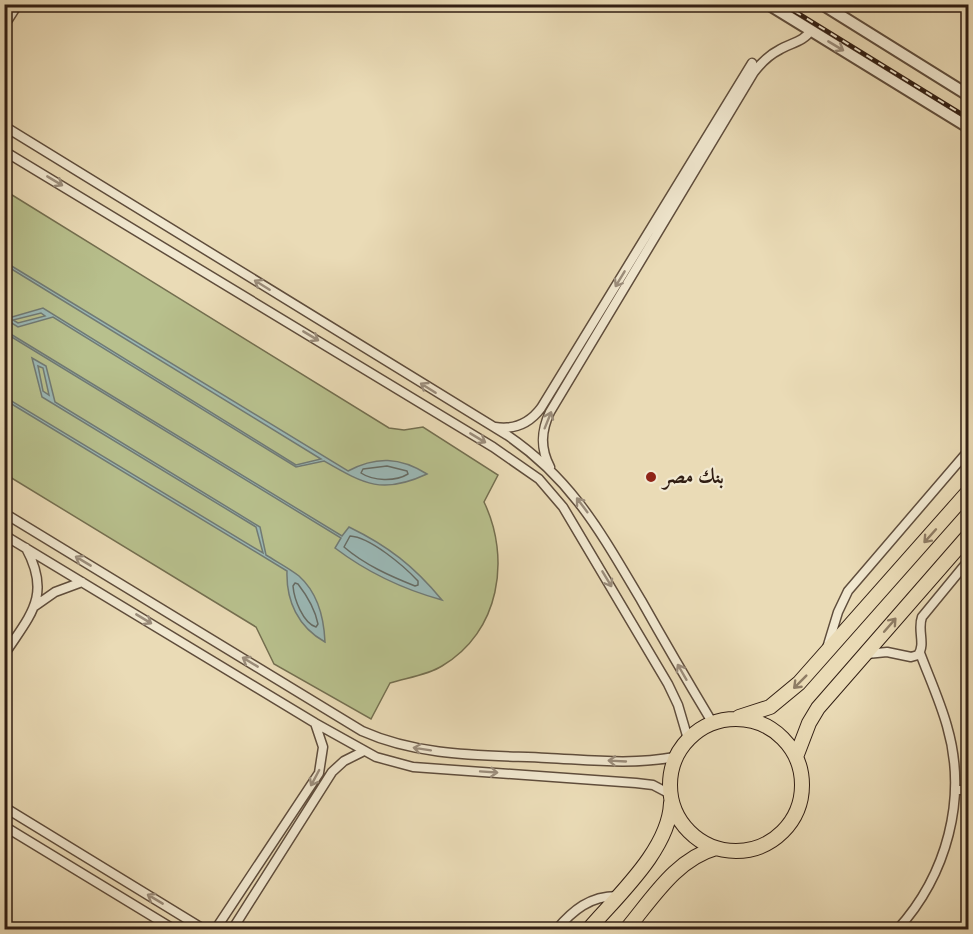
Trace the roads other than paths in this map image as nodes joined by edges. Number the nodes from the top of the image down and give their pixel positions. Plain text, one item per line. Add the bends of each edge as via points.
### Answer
1 (8, 4) edge
2 (18, 4) edge
3 (768, 4) edge
4 (822, 4) edge
5 (4, 9) edge
6 (4, 26) edge
7 (811, 30) junction
8 (752, 63) dead end
9 (969, 95) edge
10 (4, 126) edge
11 (969, 127) edge
12 (4, 151) edge
13 (654, 231) junction
14 (645, 247) junction
15 (488, 425) junction
16 (969, 452) edge
17 (556, 474) junction
18 (969, 492) edge
19 (4, 513) edge
20 (4, 535) edge
21 (969, 536) edge
22 (26, 548) junction
23 (969, 561) edge
24 (82, 582) junction
25 (35, 606) junction
26 (920, 653) junction
27 (825, 654) junction
28 (4, 655) edge
29 (864, 655) junction
30 (734, 718) junction
31 (712, 722) junction
32 (315, 723) junction
33 (688, 739) junction
34 (364, 752) junction
35 (675, 757) junction
36 (796, 757) junction
37 (955, 790) junction
38 (969, 790) edge
39 (670, 796) junction
40 (4, 807) edge
41 (4, 826) edge
42 (716, 848) junction
43 (617, 896) junction
44 (175, 930) edge
45 (205, 930) edge
46 (215, 930) edge
47 (232, 930) edge
48 (556, 930) edge
49 (588, 930) edge
50 (626, 930) edge
51 (897, 930) edge

1 - 5 street
2 - 6 street
3 - 7 street
4 - 9 street
7 -> 11 street
7 - 13 street via 804,39 774,52 754,72
8 - 13 street
15 -> 10 street
12 -> 33 street via 483,441 539,479 563,507 668,684
13 - 14 street
14 -> 15 street via 537,413 515,427
17 -> 14 street via 544,453 547,420
15 - 17 street via 524,447
16 - 27 street via 848,591
31 -> 17 street via 611,549 582,504
18 -> 27 main road
35 -> 19 street via 635,762 452,753 382,739
20 - 22 street
29 -> 21 main road
22 - 24 street
22 - 25 street via 38,578
23 - 26 street via 922,617
24 - 25 street via 55,592
24 -> 32 street
25 - 28 street
26 - 29 street via 911,657 887,651
26 - 37 street via 948,726
27 -> 30 main road via 784,697 761,710
29 - 36 main road via 818,708
30 - 31 main road
30 - 36 main road via 771,728
31 - 33 main road
32 - 34 street
32 -> 46 street via 323,747 319,773
33 - 35 main road
34 -> 39 street via 413,767 653,785
34 - 47 street via 332,772
35 - 39 main road
36 - 42 main road via 802,775 802,794 786,829 753,849
37 - 38 street
37 - 51 street via 953,817 940,863 918,904
39 - 42 main road via 686,829
39 - 43 main road via 662,840
45 -> 40 street
41 - 44 street
42 - 50 main road via 680,867
43 - 48 street via 596,898 582,905
43 - 49 main road

